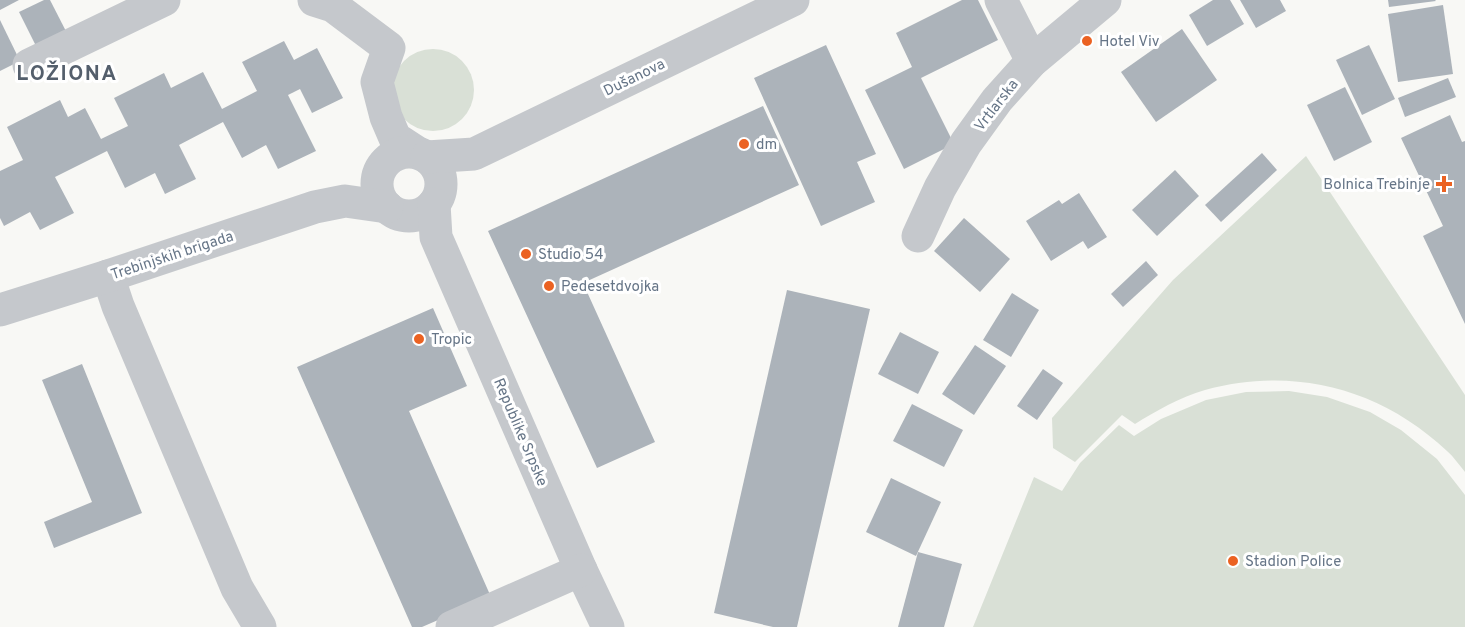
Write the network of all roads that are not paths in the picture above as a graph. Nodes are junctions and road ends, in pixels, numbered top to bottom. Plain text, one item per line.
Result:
1 (164, 0) edge
2 (314, 0) edge
3 (793, 0) edge
4 (1001, 0) edge
5 (1105, 0) edge
6 (1032, 61) junction
7 (29, 65) dead end
8 (412, 184) junction
9 (918, 236) dead end
10 (108, 276) junction
11 (0, 310) edge
12 (581, 570) junction
13 (260, 627) edge
14 (452, 627) edge
15 (608, 627) edge

1 - 7 street
2 - 8 street, Republike Srpske
3 - 8 street, Dušanova
4 - 6 street
5 - 6 street, Vrtlarska
6 - 9 street, Vrtlarska
8 - 10 street, Trebinjskih brigada
8 - 12 street, Republike Srpske
10 - 11 street, Trebinjskih brigada
10 - 13 street
12 - 14 street
12 - 15 street, Republike Srpske

